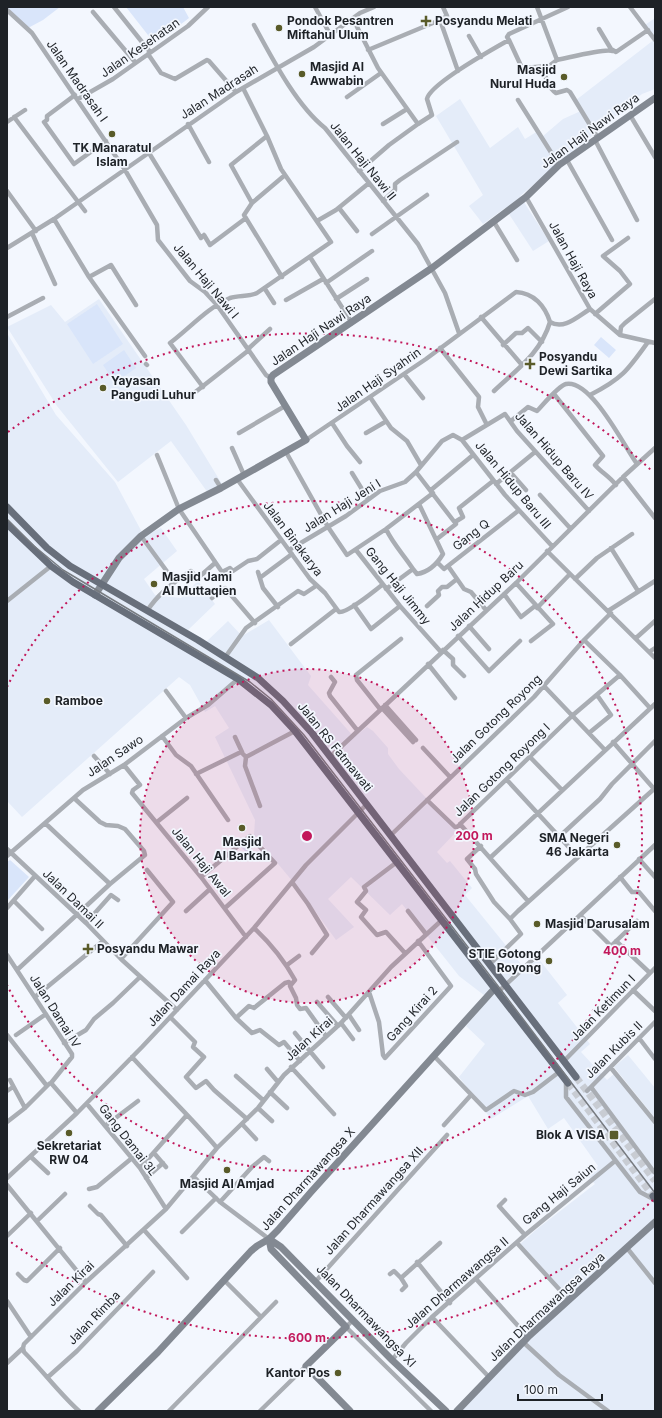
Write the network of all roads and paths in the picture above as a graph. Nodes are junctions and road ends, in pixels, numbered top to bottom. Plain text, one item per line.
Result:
1 (114, 7) edge
2 (208, 7) edge
3 (315, 7) edge
4 (356, 7) edge
5 (374, 7) edge
6 (443, 7) edge
7 (536, 7) edge
8 (568, 7) edge
9 (631, 7) edge
10 (7, 10) edge
11 (93, 12) dead end
12 (360, 13) junction
13 (354, 18) junction
14 (440, 20) junction
15 (542, 20) junction
16 (254, 25) dead end
17 (600, 29) dead end
18 (648, 30) junction
19 (331, 36) junction
20 (469, 36) dead end
21 (509, 40) junction
22 (655, 40) edge
23 (368, 50) junction
24 (614, 51) junction
25 (149, 53) junction
26 (481, 57) junction
27 (557, 60) junction
28 (135, 62) junction
29 (278, 67) junction
30 (543, 67) junction
31 (458, 72) junction
32 (381, 73) junction
33 (243, 88) junction
34 (236, 92) junction
35 (77, 97) junction
36 (347, 97) dead end
37 (655, 98) edge
38 (518, 100) dead end
39 (407, 109) junction
40 (25, 110) dead end
41 (630, 115) junction
42 (14, 117) junction
43 (7, 122) edge
44 (188, 124) junction
45 (382, 124) dead end
46 (418, 124) junction
47 (267, 136) junction
48 (597, 139) junction
49 (106, 141) junction
50 (457, 142) dead end
51 (149, 153) junction
52 (655, 157) edge
53 (567, 160) junction
54 (209, 162) dead end
55 (559, 165) junction
56 (125, 170) junction
57 (359, 170) junction
58 (285, 175) junction
59 (369, 183) junction
60 (7, 190) edge
61 (427, 195) dead end
62 (526, 197) junction
63 (383, 201) junction
64 (78, 202) junction
65 (252, 204) junction
66 (339, 208) junction
67 (85, 212) dead end
68 (396, 217) junction
69 (246, 218) junction
70 (54, 219) junction
71 (637, 220) dead end
72 (317, 221) junction
73 (494, 222) junction
74 (357, 231) dead end
75 (34, 232) junction
76 (372, 234) dead end
77 (628, 238) dead end
78 (612, 240) dead end
79 (7, 248) edge
80 (372, 251) dead end
81 (310, 257) junction
82 (517, 260) dead end
83 (432, 268) junction
84 (89, 276) junction
85 (282, 277) junction
86 (323, 279) junction
87 (367, 279) dead end
88 (326, 283) junction
89 (55, 284) dead end
90 (265, 289) junction
91 (43, 298) dead end
92 (336, 299) junction
93 (655, 299) edge
94 (286, 300) dead end
95 (274, 303) dead end
96 (136, 305) dead end
97 (217, 305) junction
98 (590, 309) junction
99 (595, 314) junction
100 (7, 317) edge
101 (481, 317) junction
102 (550, 322) junction
103 (352, 323) junction
104 (270, 329) dead end
105 (459, 333) junction
106 (620, 335) junction
107 (542, 342) junction
108 (648, 342) junction
109 (655, 343) edge
110 (503, 344) junction
111 (440, 348) junction
112 (248, 350) junction
113 (145, 356) dead end
114 (522, 365) junction
115 (404, 374) junction
116 (270, 378) junction
117 (203, 387) junction
118 (494, 391) dead end
119 (554, 394) junction
120 (590, 395) junction
121 (189, 397) dead end
122 (370, 397) junction
123 (423, 398) dead end
124 (285, 406) junction
125 (505, 414) joint
126 (511, 421) junction
127 (385, 422) junction
128 (332, 423) junction
129 (487, 425) junction
130 (366, 433) dead end
131 (239, 434) dead end
132 (460, 438) junction
133 (306, 440) junction
134 (232, 448) dead end
135 (655, 448) edge
136 (286, 452) junction
137 (535, 452) junction
138 (157, 455) dead end
139 (473, 455) junction
140 (360, 462) dead end
141 (637, 464) junction
142 (421, 465) junction
143 (416, 472) junction
144 (352, 473) dead end
145 (511, 473) junction
146 (244, 475) junction
147 (623, 477) junction
148 (237, 479) junction
149 (216, 480) dead end
150 (494, 483) junction
151 (616, 485) junction
152 (221, 488) junction
153 (526, 490) dead end
154 (432, 492) junction
155 (540, 495) dead end
156 (368, 499) junction
157 (419, 504) junction
158 (7, 507) edge
159 (179, 509) junction
160 (518, 511) junction
161 (589, 511) junction
162 (655, 518) edge
163 (455, 522) junction
164 (7, 524) edge
165 (328, 527) junction
166 (570, 528) junction
167 (386, 529) junction
168 (632, 534) dead end
169 (141, 536) junction
170 (437, 539) junction
171 (281, 540) junction
172 (552, 546) junction
173 (611, 548) junction
174 (356, 550) junction
175 (548, 551) junction
176 (290, 552) junction
177 (437, 562) junction
178 (215, 563) junction
179 (51, 566) junction
180 (448, 566) junction
181 (413, 569) junction
182 (258, 572) dead end
183 (570, 574) junction
184 (261, 577) junction
185 (457, 579) junction
186 (574, 579) junction
187 (174, 581) junction
188 (655, 581) edge
189 (516, 583) junction
190 (100, 585) junction
191 (382, 585) junction
192 (316, 586) junction
193 (386, 589) junction
194 (638, 591) junction
195 (504, 594) junction
196 (95, 596) junction
197 (212, 598) dead end
198 (7, 601) edge
199 (354, 605) junction
200 (400, 606) junction
201 (427, 606) dead end
202 (278, 607) junction
203 (536, 607) junction
204 (336, 609) junction
205 (486, 610) junction
206 (146, 611) junction
207 (610, 612) junction
208 (655, 621) edge
209 (255, 622) junction
210 (469, 626) junction
211 (458, 636) junction
212 (636, 638) junction
213 (401, 639) dead end
214 (584, 640) junction
215 (520, 641) dead end
216 (531, 641) dead end
217 (291, 644) dead end
218 (655, 648) edge
219 (489, 649) dead end
220 (442, 651) junction
221 (649, 652) junction
222 (226, 656) junction
223 (655, 658) edge
224 (428, 664) junction
225 (620, 675) junction
226 (464, 676) dead end
227 (331, 677) dead end
228 (238, 679) junction
229 (544, 686) junction
230 (166, 691) dead end
231 (596, 695) junction
232 (455, 698) dead end
233 (655, 704) edge
234 (382, 707) junction
235 (650, 708) junction
236 (573, 715) junction
237 (186, 718) junction
238 (356, 730) junction
239 (295, 731) junction
240 (589, 733) junction
241 (162, 736) junction
242 (234, 737) dead end
243 (415, 741) dead end
244 (655, 741) edge
245 (613, 742) junction
246 (423, 748) dead end
247 (604, 749) junction
248 (242, 752) junction
249 (94, 756) dead end
250 (246, 757) junction
251 (330, 757) junction
252 (530, 757) junction
253 (632, 764) junction
254 (124, 765) junction
255 (110, 774) junction
256 (196, 774) junction
257 (450, 777) junction
258 (507, 780) junction
259 (562, 790) junction
260 (655, 790) edge
261 (74, 798) junction
262 (187, 798) dead end
263 (427, 800) junction
264 (367, 804) junction
265 (260, 806) dead end
266 (359, 812) junction
267 (539, 812) junction
268 (228, 820) dead end
269 (45, 822) junction
270 (157, 822) junction
271 (460, 824) junction
272 (391, 835) junction
273 (559, 837) junction
274 (655, 845) edge
275 (481, 846) junction
276 (8, 852) edge
277 (577, 856) junction
278 (491, 857) junction
279 (639, 859) junction
280 (397, 862) junction
281 (147, 870) dead end
282 (35, 876) junction
283 (655, 876) edge
284 (201, 877) junction
285 (620, 877) junction
286 (292, 882) junction
287 (110, 884) junction
288 (210, 889) junction
289 (118, 900) dead end
290 (14, 901) junction
291 (528, 901) junction
292 (7, 908) edge
293 (225, 908) junction
294 (408, 910) dead end
295 (186, 911) dead end
296 (655, 911) edge
297 (580, 914) junction
298 (78, 916) junction
299 (510, 919) junction
300 (442, 920) junction
301 (637, 921) dead end
302 (86, 923) junction
303 (254, 928) junction
304 (42, 929) dead end
305 (426, 934) junction
306 (246, 937) junction
307 (103, 941) junction
308 (418, 941) junction
309 (616, 941) junction
310 (405, 952) junction
311 (312, 953) dead end
312 (7, 954) edge
313 (299, 956) dead end
314 (121, 959) junction
315 (490, 964) junction
316 (286, 965) junction
317 (655, 968) edge
318 (17, 970) junction
319 (650, 973) junction
320 (140, 977) junction
321 (205, 980) junction
322 (293, 982) junction
323 (506, 985) junction
324 (497, 990) junction
325 (633, 990) junction
326 (369, 992) junction
327 (35, 997) junction
328 (328, 997) dead end
329 (317, 1002) dead end
330 (177, 1010) junction
331 (655, 1011) edge
332 (46, 1014) junction
333 (347, 1016) junction
334 (170, 1017) junction
335 (236, 1018) junction
336 (655, 1022) edge
337 (339, 1024) junction
338 (359, 1030) dead end
339 (295, 1034) dead end
340 (7, 1035) edge
341 (16, 1035) dead end
342 (326, 1036) junction
343 (639, 1038) junction
344 (353, 1039) dead end
345 (64, 1043) junction
346 (310, 1051) junction
347 (434, 1056) junction
348 (132, 1057) junction
349 (655, 1060) edge
350 (300, 1061) junction
351 (564, 1061) junction
352 (291, 1067) junction
353 (323, 1067) dead end
354 (611, 1068) junction
355 (267, 1069) dead end
356 (559, 1072) junction
357 (236, 1076) dead end
358 (576, 1077) tunnel mouth
359 (10, 1080) dead end
360 (278, 1082) junction
361 (567, 1082) joint
362 (49, 1084) junction
363 (14, 1087) junction
364 (7, 1091) edge
365 (270, 1092) junction
366 (471, 1095) junction
367 (263, 1100) junction
368 (138, 1101) dead end
369 (87, 1104) junction
370 (25, 1108) junction
371 (258, 1108) junction
372 (287, 1108) dead end
373 (77, 1113) junction
374 (334, 1114) dead end
375 (186, 1116) junction
376 (247, 1119) junction
377 (272, 1121) dead end
378 (7, 1122) edge
379 (655, 1122) edge
380 (242, 1124) junction
381 (444, 1125) dead end
382 (105, 1126) junction
383 (447, 1135) dead end
384 (256, 1139) dead end
385 (217, 1148) junction
386 (154, 1153) junction
387 (31, 1157) junction
388 (132, 1158) junction
389 (269, 1161) dead end
390 (615, 1161) junction
391 (140, 1168) junction
392 (653, 1172) edge
393 (48, 1174) dead end
394 (194, 1176) junction
395 (7, 1178) edge
396 (146, 1178) junction
397 (7, 1185) edge
398 (89, 1189) dead end
399 (65, 1194) dead end
400 (216, 1198) junction
401 (654, 1198) edge
402 (506, 1200) dead end
403 (220, 1202) junction
404 (90, 1206) dead end
405 (166, 1210) junction
406 (31, 1213) junction
407 (37, 1221) junction
408 (655, 1222) edge
409 (144, 1230) junction
410 (182, 1232) dead end
411 (525, 1235) junction
412 (7, 1236) edge
413 (269, 1239) junction
414 (517, 1243) junction
415 (440, 1244) dead end
416 (127, 1246) junction
417 (60, 1248) junction
418 (627, 1248) junction
419 (417, 1262) junction
420 (153, 1272) dead end
421 (18, 1274) dead end
422 (390, 1274) dead end
423 (187, 1278) dead end
424 (401, 1278) junction
425 (224, 1280) junction
426 (477, 1280) junction
427 (316, 1281) junction
428 (86, 1282) junction
429 (655, 1283) edge
430 (402, 1290) dead end
431 (569, 1300) junction
432 (276, 1302) dead end
433 (8, 1303) edge
434 (450, 1303) junction
435 (261, 1317) junction
436 (432, 1318) junction
437 (353, 1320) junction
438 (346, 1327) junction
439 (31, 1337) junction
440 (525, 1340) junction
441 (23, 1348) junction
442 (392, 1360) junction
443 (7, 1363) edge
444 (306, 1366) junction
445 (48, 1377) junction
446 (489, 1377) junction
447 (265, 1406) junction
448 (79, 1411) edge
449 (98, 1411) edge
450 (169, 1411) edge
451 (260, 1411) edge
452 (270, 1411) edge
453 (350, 1411) edge
454 (431, 1411) edge
455 (446, 1411) edge
456 (457, 1411) edge
457 (608, 1411) edge

1 - 25 street
2 - 25 street, Jalan Kesehatan
3 - 19 street
4 - 12 street
5 - 12 street, Jalan Madrasah
6 - 14 street
7 - 15 street
8 - 15 street
9 - 18 street
10 - 35 street, Jalan Madrasah I
11 - 28 street
12 - 13 street, Jalan Madrasah
13 - 19 street, Jalan Madrasah
13 - 23 street
14 - 23 street
14 - 31 street
15 - 21 street
15 - 27 street
16 - 29 street, Jalan Haji Nawi II
17 - 24 street
18 - 22 street
18 - 24 street
19 - 29 street, Jalan Madrasah
20 - 26 street
21 - 26 street
21 - 30 street
23 - 32 street
24 - 27 street
25 - 28 street, Jalan Kesehatan
25 - 34 street
26 - 31 street
27 - 30 street
28 - 35 street, Jalan Kesehatan
29 - 33 street, Jalan Madrasah
29 - 57 street, Jalan Haji Nawi II
30 - 48 street
31 - 46 street
32 - 36 street
32 - 39 street
33 - 34 street, Jalan Madrasah
33 - 47 street
34 - 44 street, Jalan Madrasah
35 - 49 street, Jalan Madrasah I
35 - 49 street, Jalan Kesehatan
37 - 41 street, Jalan Haji Nawi Raya
38 - 55 street
39 - 45 street
39 - 46 street
40 - 42 street
41 - 48 street, Jalan Haji Nawi Raya
41 - 52 street
42 - 43 street
42 - 64 street
44 - 51 street, Jalan Madrasah
44 - 54 street
46 - 57 street
47 - 58 street
47 - 65 street
48 - 53 street, Jalan Haji Nawi Raya
48 - 71 street
49 - 56 street, Jalan Madrasah I
50 - 63 street
51 - 56 street, Jalan Madrasah
51 - 69 street
53 - 55 street, Jalan Haji Nawi Raya
53 - 78 street
55 - 62 street, Jalan Haji Nawi Raya
56 - 64 street, Jalan Madrasah
56 - 97 street, Jalan Haji Nawi I
57 - 59 street, Jalan Haji Nawi II
58 - 65 street
58 - 72 street
59 - 63 street, Jalan Haji Nawi II
59 - 66 street
60 - 75 street
61 - 68 street
62 - 73 street, Jalan Haji Nawi Raya
62 - 98 street, Jalan Haji Raya
63 - 68 street, Jalan Haji Nawi II
64 - 67 street
64 - 70 street, Jalan Madrasah
65 - 69 street
66 - 72 street
66 - 74 street
68 - 76 street
68 - 83 street, Jalan Haji Nawi II
69 - 85 street
70 - 75 street, Jalan Madrasah
70 - 84 street
72 - 81 street
73 - 82 street
73 - 83 street, Jalan Haji Nawi Raya
75 - 79 street, Jalan Madrasah
75 - 89 street
77 - 99 street
80 - 88 street
81 - 85 street
81 - 86 street
83 - 103 street, Jalan Haji Nawi Raya
83 - 105 street
84 - 96 street
84 - 113 street
85 - 90 street
86 - 88 street
86 - 94 street
87 - 92 street
88 - 92 street
90 - 95 street
90 - 97 street
91 - 100 street
92 - 103 street
93 - 106 street
97 - 112 street, Jalan Haji Nawi I
97 - 117 street
98 - 99 street, Jalan Haji Raya
98 - 102 street
99 - 106 street, Jalan Haji Raya
101 - 102 street, Jalan Haji Syahrin
101 - 105 street, Jalan Haji Syahrin
101 - 110 street
102 - 107 street
103 - 116 street, Jalan Haji Nawi Raya
104 - 112 street
105 - 111 street, Jalan Haji Syahrin
106 - 108 street, Jalan Haji Raya
107 - 110 street
107 - 114 street
108 - 109 street, Jalan Haji Raya
108 - 120 street
110 - 114 street
111 - 115 street, Jalan Haji Syahrin
111 - 129 street
112 - 116 street, Jalan Haji Nawi I
112 - 117 street
114 - 118 street
115 - 122 street, Jalan Haji Syahrin
115 - 123 street
116 - 124 street, Jalan Haji Nawi Raya
117 - 121 street
119 - 120 street
119 - 126 street
119 - 151 street
120 - 141 street
122 - 127 street
122 - 128 street, Jalan Haji Syahrin
124 - 131 street
124 - 133 street, Jalan Haji Nawi Raya
125 - 126 street, Jalan Hidup Baru IV
125 - 129 street, Jalan Haji Jeni I
126 - 137 street, Jalan Hidup Baru IV
127 - 130 street
127 - 142 street
128 - 133 street, Jalan Haji Syahrin
128 - 140 street
129 - 132 street, Jalan Haji Jeni I
132 - 139 street, Jalan Hidup Baru III
132 - 142 street, Jalan Haji Jeni I
133 - 136 street
134 - 146 street
135 - 141 street, Jalan Hidup Baru
136 - 146 street
136 - 165 street
137 - 145 street
137 - 161 street, Jalan Hidup Baru IV
138 - 159 street
139 - 150 street, Jalan Hidup Baru III
139 - 154 street
141 - 147 street, Jalan Hidup Baru
142 - 143 street, Jalan Haji Jeni I
143 - 154 street
143 - 156 street, Jalan Haji Jeni I
144 - 156 street
145 - 150 street
145 - 153 street
146 - 148 street
147 - 151 street, Jalan Hidup Baru
147 - 162 street
148 - 152 street
148 - 171 street, Jalan Binakarya
149 - 152 street
150 - 160 street, Jalan Hidup Baru III
150 - 163 street
151 - 161 street, Jalan Hidup Baru
152 - 159 street
154 - 157 street
154 - 163 street
155 - 166 street
156 - 165 street, Jalan Haji Jeni I
157 - 167 street
157 - 170 street
158 - 190 main road, Jalan RS Fatmawati
159 - 169 street
159 - 178 street
160 - 172 street, Jalan Hidup Baru III
160 - 180 street, Gang Q
161 - 166 street, Jalan Hidup Baru
163 - 170 street
164 - 179 main road, Jalan RS Fatmawati
165 - 174 street
165 - 176 street, Jalan Haji Jeni I
166 - 172 street, Jalan Hidup Baru
167 - 174 street
167 - 181 street
168 - 173 street
169 - 187 street
169 - 190 street
170 - 177 street
171 - 176 street, Jalan Binakarya
171 - 178 street
172 - 175 street, Jalan Hidup Baru
173 - 186 street
173 - 194 street
174 - 191 street, Gang Haji Jimmy
175 - 183 street
175 - 189 street, Jalan Hidup Baru
176 - 184 street, Jalan Haji Jeni I
176 - 192 street, Jalan Binakarya
177 - 180 street, Gang Q
177 - 181 street
178 - 187 street
179 - 196 main road, Jalan RS Fatmawati
179 - 198 street
180 - 185 street
181 - 193 street
182 - 184 street
183 - 186 street
183 - 203 street
184 - 202 street
185 - 201 street
185 - 205 street
186 - 207 street
187 - 206 street
188 - 194 street, Jalan Gotong Royong
189 - 195 street, Jalan Hidup Baru
189 - 203 street
190 - 196 street
190 - 206 main road, Jalan RS Fatmawati
191 - 193 street, Gang Haji Jimmy
191 - 199 street
192 - 202 street
192 - 204 street, Jalan Binakarya
193 - 200 street, Gang Haji Jimmy
194 - 207 street, Jalan Gotong Royong
195 - 203 street
195 - 205 street, Jalan Hidup Baru
196 - 228 main road, Jalan RS Fatmawati
197 - 209 street
199 - 200 street
199 - 204 street
200 - 220 street, Gang Haji Jimmy
202 - 209 street
203 - 216 street
204 - 217 street
205 - 210 street, Jalan Hidup Baru
206 - 222 main road, Jalan RS Fatmawati
207 - 212 street
207 - 214 street, Jalan Gotong Royong
208 - 212 street
209 - 222 street
210 - 211 street, Jalan Hidup Baru
210 - 219 street
211 - 215 street
211 - 220 street, Jalan Hidup Baru
212 - 221 street
213 - 234 street
214 - 225 street
214 - 229 street, Jalan Gotong Royong
218 - 221 street
220 - 224 street, Jalan Hidup Baru
220 - 226 street, Gang Haji Jimmy
221 - 223 street
222 - 251 main road, Jalan RS Fatmawati
224 - 232 street
224 - 234 street, Jalan Hidup Baru
225 - 231 street, Jalan Gotong Royong I
225 - 235 street
227 - 238 street
228 - 237 street, Jalan Sawo
228 - 239 main road, Jalan RS Fatmawati
229 - 236 street
229 - 257 street, Jalan Gotong Royong
230 - 237 street
231 - 236 street, Jalan Gotong Royong I
231 - 240 street
233 - 235 street
234 - 238 street, Jalan Hidup Baru
234 - 243 street
235 - 245 street
236 - 240 street
236 - 252 street, Jalan Gotong Royong I
237 - 241 street, Jalan Sawo
238 - 251 street, Jalan Hidup Baru
239 - 250 street
239 - 266 main road, Jalan RS Fatmawati
240 - 247 street
241 - 254 street, Jalan Sawo
241 - 256 street
242 - 248 street
244 - 253 street
245 - 247 street
245 - 253 street
246 - 257 street
247 - 259 street
248 - 250 street
248 - 256 street
249 - 255 street
250 - 265 street
251 - 264 main road, Jalan RS Fatmawati
252 - 258 street, Jalan Gotong Royong I
252 - 259 street
253 - 260 street
253 - 273 street
254 - 255 street, Jalan Sawo
254 - 270 street, Jalan Haji Awal
255 - 261 street, Jalan Sawo
256 - 268 street
257 - 263 street, Jalan Gotong Royong
258 - 267 street
258 - 271 street, Jalan Gotong Royong I
259 - 267 street
260 - 277 street
261 - 269 street, Jalan Sawo
261 - 287 street
262 - 270 street
263 - 271 street, Jalan Gotong Royong I
263 - 272 street, Jalan Gotong Royong
264 - 266 street, Jalan Damai Raya
264 - 272 main road, Jalan RS Fatmawati
266 - 280 main road, Jalan RS Fatmawati
266 - 286 street, Jalan Damai Raya
267 - 273 street
267 - 278 street
269 - 276 street, Jalan Sawo
269 - 287 street
270 - 284 street, Jalan Haji Awal
271 - 275 street
272 - 315 main road, Jalan RS Fatmawati
273 - 277 street
274 - 279 street
275 - 278 street
275 - 299 street
276 - 282 street, Jalan Damai II
277 - 291 street
278 - 291 street
279 - 283 street
279 - 285 street
280 - 300 main road, Jalan RS Fatmawati
280 - 310 street
281 - 314 street
282 - 290 street
282 - 298 street, Jalan Damai II
284 - 288 street, Jalan Haji Awal
284 - 293 street
285 - 296 street
285 - 297 street
286 - 303 street, Jalan Damai Raya
286 - 311 street
287 - 298 street
288 - 293 street, Jalan Haji Awal
288 - 295 street
289 - 302 street
290 - 292 street
290 - 304 street
291 - 299 street
293 - 306 street, Jalan Haji Awal
294 - 305 street
297 - 309 street
297 - 323 street
298 - 302 street, Jalan Damai II
298 - 318 street
299 - 315 street
300 - 305 street, Jalan Kirai
300 - 324 main road, Jalan RS Fatmawati
301 - 309 street
302 - 307 street, Jalan Damai II
303 - 306 street, Jalan Damai Raya
303 - 316 street
305 - 308 street, Jalan Kirai
306 - 321 street, Jalan Damai Raya
307 - 314 street, Jalan Damai II
307 - 327 street
308 - 310 street, Jalan Kirai
308 - 326 street, Gang Kirai 2
309 - 319 street
310 - 326 street, Jalan Kirai
312 - 318 street, Jalan Damai IV
313 - 316 street
314 - 320 street, Jalan Damai II
315 - 323 main road, Jalan RS Fatmawati
316 - 322 street
317 - 319 street, Jalan Ketimun I
318 - 327 street, Jalan Damai IV
319 - 325 street, Jalan Ketimun I
320 - 330 street, Jalan Damai II
320 - 345 street
321 - 330 street, Jalan Damai Raya
321 - 335 street
322 - 335 street
322 - 342 street
323 - 324 street
323 - 351 main road, Jalan RS Fatmawati
324 - 347 street, Jalan Dharmawangsa X
324 - 356 main road, Jalan RS Fatmawati
325 - 331 street
325 - 351 street, Jalan Ketimun I
326 - 333 street, Jalan Kirai
327 - 332 street, Jalan Damai IV
328 - 333 street
329 - 337 street
330 - 334 street, Jalan Damai Raya
332 - 341 street
332 - 345 street, Jalan Damai IV
333 - 337 street, Jalan Kirai
333 - 338 street
334 - 348 street, Jalan Damai Raya
334 - 376 street
335 - 350 street
336 - 343 street, Jalan Kubis II
337 - 342 street, Jalan Kirai
337 - 344 street
339 - 346 street
340 - 362 street
342 - 346 street, Jalan Kirai
343 - 349 street
343 - 354 street, Jalan Kubis II
345 - 362 street, Jalan Damai IV
346 - 350 street, Jalan Kirai
346 - 353 street
347 - 366 street
347 - 413 street, Jalan Dharmawangsa X
348 - 369 street, Jalan Damai Raya
348 - 375 street
350 - 352 street, Jalan Kirai
351 - 358 main road, Jalan RS Fatmawati
352 - 360 street, Jalan Kirai
352 - 374 street
354 - 379 street
354 - 392 street, Jalan Kubis II
355 - 360 street
356 - 361 main road, Jalan RS Fatmawati
356 - 366 street
357 - 367 street
359 - 363 street
360 - 365 street, Jalan Kirai
361 - 390 street, Jalan RS Fatmawati
362 - 370 street
362 - 373 street
363 - 364 street
363 - 370 street
365 - 367 street, Jalan Kirai
365 - 372 street
366 - 381 street
367 - 371 street, Jalan Kirai
368 - 382 street
369 - 373 street, Jalan Damai Raya
369 - 382 street, Gang Damai 3L
370 - 378 street
371 - 376 street, Jalan Kirai
371 - 377 street
373 - 387 street, Jalan Damai Raya
375 - 385 street
375 - 386 street
376 - 380 street, Jalan Kirai
380 - 384 street
380 - 385 street, Jalan Kirai
382 - 388 street, Gang Damai 3L
383 - 427 street, Jalan Dharmawangsa XII
385 - 394 street, Jalan Kirai
386 - 391 street
386 - 396 street
387 - 393 street
387 - 395 street, Jalan Damai Raya
388 - 391 street, Gang Damai 3L
388 - 398 street
389 - 403 street
390 - 401 street, Jalan RS Fatmawati
390 - 411 street, Gang Haji Saiun
391 - 396 street, Gang Damai 3L
394 - 400 street
394 - 405 street, Jalan Kirai
396 - 405 street, Gang Damai 3L
397 - 406 street
399 - 407 street
400 - 403 street
400 - 410 street
402 - 411 street
403 - 413 street
404 - 416 street
405 - 409 street, Jalan Kirai
406 - 407 street
406 - 412 street
407 - 417 street
408 - 418 street, Jalan Dharmawangsa Raya
409 - 416 street, Jalan Kirai
409 - 423 street
411 - 414 street, Gang Haji Saiun
413 - 425 street, Jalan Dharmawangsa X
413 - 427 street, Jalan Dharmawangsa XI
413 - 438 street
414 - 426 street, Jalan Dharmawangsa II
414 - 431 street, Jalan Dharmawangsa II
415 - 419 street
416 - 428 street, Jalan Kirai
417 - 421 street
417 - 428 street
418 - 429 street
418 - 431 street, Jalan Dharmawangsa Raya
419 - 424 street
419 - 434 street
420 - 445 street, Jalan Rimba
422 - 424 street
424 - 430 street
425 - 435 street
425 - 449 street, Jalan Dharmawangsa X
426 - 434 street, Jalan Dharmawangsa II
426 - 440 street
427 - 437 street, Jalan Dharmawangsa XI
428 - 439 street, Jalan Kirai
431 - 440 street, Jalan Dharmawangsa Raya
432 - 435 street
433 - 439 street
434 - 436 street, Jalan Dharmawangsa II
435 - 450 street
436 - 442 street, Jalan Dharmawangsa II
436 - 446 street
437 - 438 street
437 - 442 street, Jalan Dharmawangsa XI
438 - 444 street
438 - 454 street
439 - 441 street, Jalan Kirai
440 - 446 street, Jalan Dharmawangsa Raya
440 - 457 street
441 - 443 street, Jalan Kirai
441 - 445 street
442 - 455 street, Jalan Dharmawangsa XI
444 - 447 street
444 - 453 street
445 - 448 street
446 - 456 street, Jalan Dharmawangsa Raya
447 - 451 street
447 - 452 street

